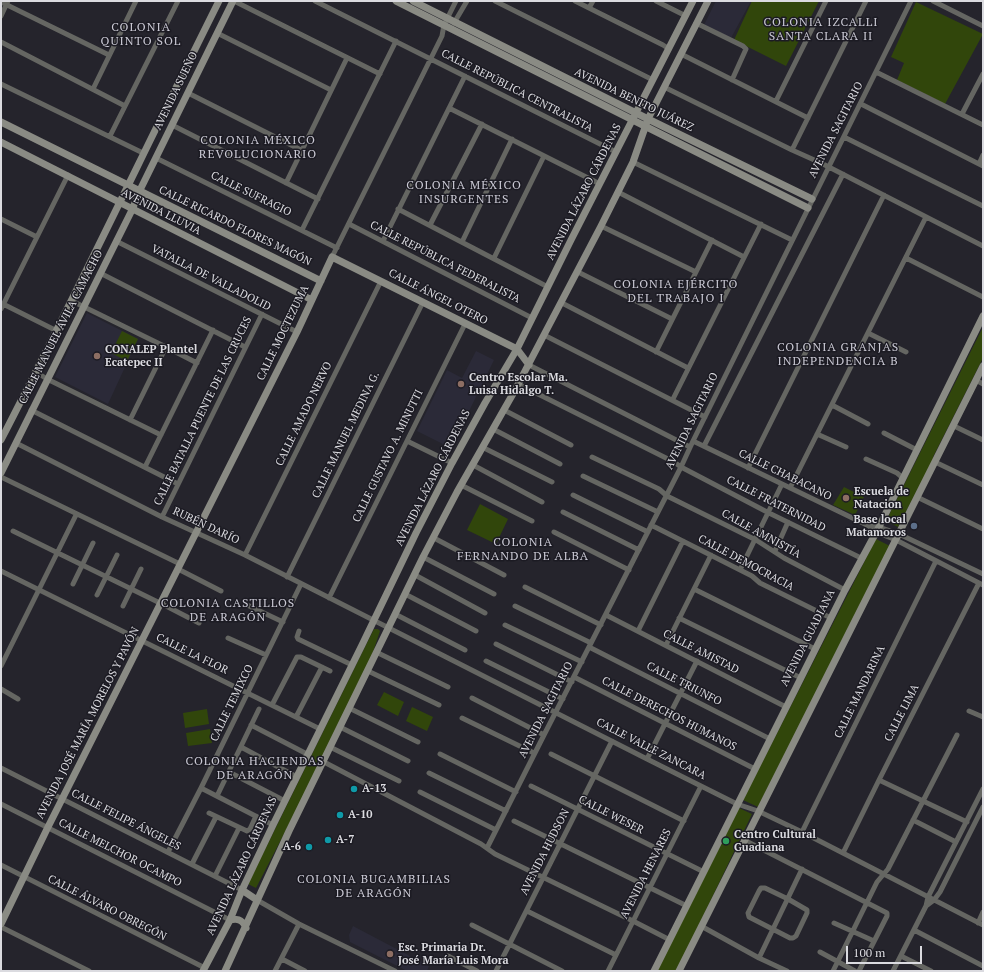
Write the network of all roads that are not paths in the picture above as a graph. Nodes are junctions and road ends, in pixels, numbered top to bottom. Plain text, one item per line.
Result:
1 (136, 1) edge
2 (178, 1) edge
3 (219, 1) edge
4 (234, 1) edge
5 (315, 1) edge
6 (396, 1) edge
7 (413, 1) edge
8 (456, 1) edge
9 (467, 1) edge
10 (495, 1) edge
11 (575, 1) edge
12 (593, 1) edge
13 (656, 1) edge
14 (693, 1) edge
15 (708, 1) edge
16 (826, 1) edge
17 (866, 1) edge
18 (911, 1) edge
19 (933, 1) edge
20 (5, 3) edge
21 (507, 3) edge
22 (589, 8) junction
23 (1, 16) edge
24 (686, 16) junction
25 (455, 22) junction
26 (696, 23) junction
27 (447, 24) junction
28 (983, 26) edge
29 (217, 33) junction
30 (396, 41) junction
31 (1, 42) edge
32 (669, 49) junction
33 (680, 54) junction
34 (109, 55) junction
35 (347, 58) junction
36 (431, 59) junction
37 (876, 72) junction
38 (380, 74) junction
39 (983, 74) edge
40 (465, 76) junction
41 (653, 80) junction
42 (732, 80) junction
43 (1, 84) edge
44 (664, 87) junction
45 (93, 89) junction
46 (331, 90) junction
47 (188, 93) junction
48 (776, 101) junction
49 (861, 104) junction
50 (125, 106) junction
51 (449, 108) junction
52 (636, 113) junction
53 (962, 114) junction
54 (808, 118) junction
55 (632, 120) junction
56 (1, 122) edge
57 (647, 123) junction
58 (482, 124) junction
59 (983, 125) edge
60 (172, 126) junction
61 (110, 136) junction
62 (844, 137) junction
63 (512, 139) junction
64 (1, 142) edge
65 (301, 150) junction
66 (792, 150) junction
67 (616, 152) junction
68 (143, 153) junction
69 (983, 155) edge
70 (544, 156) junction
71 (156, 158) junction
72 (633, 162) junction
73 (981, 165) edge
74 (829, 167) junction
75 (843, 174) junction
76 (68, 175) junction
77 (286, 183) junction
78 (600, 184) junction
79 (127, 185) junction
80 (140, 190) junction
81 (618, 192) junction
82 (884, 195) junction
83 (318, 199) junction
84 (812, 199) junction
85 (119, 203) junction
86 (983, 206) edge
87 (808, 208) junction
88 (398, 209) junction
89 (132, 210) junction
90 (926, 217) junction
91 (1, 218) edge
92 (349, 224) junction
93 (761, 224) junction
94 (430, 225) junction
95 (601, 226) junction
96 (302, 230) junction
97 (37, 237) junction
98 (712, 240) junction
99 (792, 240) junction
100 (116, 241) junction
101 (383, 241) junction
102 (462, 242) junction
103 (983, 246) edge
104 (337, 248) junction
105 (332, 257) junction
106 (744, 257) junction
107 (494, 258) junction
108 (906, 258) junction
109 (578, 272) junction
110 (696, 272) junction
111 (100, 273) junction
112 (321, 281) junction
113 (382, 281) junction
114 (548, 287) junction
115 (983, 297) edge
116 (312, 300) junction
117 (72, 301) junction
118 (423, 302) junction
119 (562, 303) junction
120 (2, 307) edge
121 (83, 307) junction
122 (262, 314) junction
123 (983, 316) edge
124 (532, 318) junction
125 (672, 319) junction
126 (465, 324) junction
127 (213, 330) junction
128 (57, 331) junction
129 (297, 332) junction
130 (868, 333) junction
131 (544, 335) junction
132 (166, 347) junction
133 (245, 347) junction
134 (517, 349) junction
135 (656, 352) junction
136 (906, 352) dead end
137 (197, 363) junction
138 (528, 365) junction
139 (983, 366) edge
140 (688, 368) junction
141 (36, 372) junction
142 (47, 379) junction
143 (976, 380) junction
144 (518, 384) junction
145 (983, 384) edge
146 (672, 399) junction
147 (832, 405) junction
148 (31, 410) junction
149 (504, 410) junction
150 (705, 416) junction
151 (130, 420) junction
152 (868, 424) dead end
153 (954, 426) junction
154 (493, 429) junction
155 (884, 433) dead end
156 (817, 434) junction
157 (161, 435) junction
158 (1, 440) edge
159 (407, 440) junction
160 (983, 440) edge
161 (693, 441) junction
162 (16, 443) junction
163 (571, 445) dead end
164 (704, 446) junction
165 (482, 447) junction
166 (690, 447) junction
167 (846, 447) dead end
168 (917, 450) junction
169 (592, 457) dead end
170 (866, 459) dead end
171 (935, 462) junction
172 (452, 463) junction
173 (560, 464) dead end
174 (473, 465) junction
175 (145, 468) junction
176 (681, 468) junction
177 (748, 468) junction
178 (1, 473) edge
179 (583, 476) dead end
180 (1, 477) edge
181 (903, 478) junction
182 (552, 482) dead end
183 (178, 484) junction
184 (782, 484) junction
185 (461, 485) junction
186 (983, 485) edge
187 (790, 488) junction
188 (573, 495) dead end
189 (667, 496) junction
190 (917, 496) junction
191 (542, 502) dead end
192 (563, 512) dead end
193 (658, 512) junction
194 (769, 513) junction
195 (76, 515) junction
196 (162, 517) junction
197 (532, 520) dead end
198 (788, 522) junction
199 (651, 525) junction
200 (878, 529) junction
201 (983, 529) edge
202 (13, 531) dead end
203 (554, 532) dead end
204 (648, 532) junction
205 (196, 533) junction
206 (897, 537) junction
207 (434, 538) junction
208 (756, 540) junction
209 (683, 541) junction
210 (93, 543) dead end
211 (639, 550) junction
212 (775, 551) junction
213 (58, 552) junction
214 (117, 555) dead end
215 (245, 555) junction
216 (711, 555) junction
217 (423, 557) junction
218 (861, 558) junction
219 (936, 561) junction
220 (82, 566) junction
221 (179, 566) junction
222 (141, 569) dead end
223 (629, 570) junction
224 (740, 570) junction
225 (1, 571) edge
226 (983, 574) edge
227 (415, 575) junction
228 (504, 575) dead end
229 (106, 576) junction
230 (287, 577) junction
231 (73, 584) dead end
232 (301, 584) junction
233 (981, 584) edge
234 (525, 587) dead end
235 (131, 589) junction
236 (694, 589) junction
237 (39, 590) junction
238 (845, 590) junction
239 (221, 591) dead end
240 (405, 594) junction
241 (494, 594) dead end
242 (97, 595) dead end
243 (329, 598) junction
244 (160, 603) junction
245 (246, 604) dead end
246 (123, 606) dead end
247 (515, 606) dead end
248 (485, 613) dead end
249 (395, 614) junction
250 (606, 615) junction
251 (679, 618) junction
252 (831, 618) junction
253 (283, 622) junction
254 (373, 622) junction
255 (199, 623) dead end
256 (505, 625) dead end
257 (601, 625) junction
258 (388, 628) junction
259 (299, 631) dead end
260 (476, 631) dead end
261 (638, 631) junction
262 (228, 638) dead end
263 (142, 641) junction
264 (496, 644) dead end
265 (590, 645) junction
266 (666, 645) junction
267 (815, 649) junction
268 (465, 650) dead end
269 (376, 652) junction
270 (266, 656) junction
271 (486, 661) dead end
272 (697, 661) junction
273 (582, 662) junction
274 (352, 665) junction
275 (1, 666) edge
276 (322, 667) junction
277 (330, 671) dead end
278 (368, 671) junction
279 (801, 678) junction
280 (573, 680) junction
281 (448, 687) dead end
282 (1, 689) edge
283 (248, 693) junction
284 (681, 694) junction
285 (472, 698) dead end
286 (18, 699) dead end
287 (563, 699) junction
288 (272, 705) junction
289 (439, 705) dead end
290 (786, 707) junction
291 (349, 708) junction
292 (259, 709) dead end
293 (968, 711) dead end
294 (555, 712) junction
295 (296, 717) junction
296 (983, 717) edge
297 (462, 718) dead end
298 (665, 724) junction
299 (251, 725) junction
300 (340, 727) junction
301 (320, 729) junction
302 (544, 735) junction
303 (957, 735) dead end
304 (770, 739) junction
305 (612, 741) junction
306 (418, 742) dead end
307 (241, 747) junction
308 (330, 747) junction
309 (534, 753) junction
310 (307, 754) junction
311 (440, 754) dead end
312 (551, 754) dead end
313 (647, 759) junction
314 (408, 761) dead end
315 (324, 762) junction
316 (1, 768) edge
317 (756, 769) junction
318 (229, 772) junction
319 (429, 773) dead end
320 (595, 775) junction
321 (297, 777) junction
322 (878, 780) junction
323 (399, 781) dead end
324 (531, 786) dead end
325 (701, 786) junction
326 (201, 788) junction
327 (983, 789) edge
328 (420, 792) dead end
329 (516, 792) junction
330 (217, 796) junction
331 (62, 800) junction
332 (285, 801) junction
333 (923, 802) junction
334 (1, 804) edge
335 (737, 804) junction
336 (983, 807) edge
337 (578, 809) junction
338 (506, 811) junction
339 (758, 811) junction
340 (209, 813) dead end
341 (256, 816) junction
342 (216, 817) junction
343 (913, 820) junction
344 (514, 821) dead end
345 (684, 821) junction
346 (967, 822) junction
347 (273, 825) junction
348 (48, 827) junction
349 (239, 828) junction
350 (496, 830) junction
351 (802, 832) junction
352 (744, 840) junction
353 (956, 842) junction
354 (560, 844) junction
355 (487, 848) junction
356 (168, 852) junction
357 (843, 853) junction
358 (667, 854) junction
359 (192, 864) junction
360 (1, 865) edge
361 (802, 869) junction
362 (704, 872) junction
363 (884, 874) junction
364 (215, 876) junction
365 (24, 877) junction
366 (544, 877) junction
367 (650, 888) junction
368 (242, 890) junction
369 (928, 896) junction
370 (788, 899) junction
371 (257, 900) junction
372 (934, 900) junction
373 (866, 902) junction
374 (687, 906) junction
375 (926, 906) junction
376 (527, 911) junction
377 (983, 912) edge
378 (230, 920) junction
379 (633, 921) junction
380 (834, 923) dead end
381 (299, 924) junction
382 (980, 924) edge
383 (1, 925) edge
384 (472, 925) dead end
385 (701, 926) junction
386 (246, 928) junction
387 (773, 929) junction
388 (914, 930) junction
389 (852, 932) junction
390 (670, 940) junction
391 (874, 941) junction
392 (510, 944) junction
393 (820, 952) dead end
394 (616, 955) junction
395 (448, 956) dead end
396 (901, 956) junction
397 (759, 958) junction
398 (282, 959) junction
399 (837, 962) junction
400 (983, 966) edge
401 (386, 969) edge
402 (204, 970) edge
403 (681, 970) edge
404 (894, 970) edge
405 (89, 971) edge
406 (225, 971) edge
407 (275, 971) edge
408 (305, 971) edge
409 (395, 971) edge
410 (477, 971) edge
411 (496, 971) edge
412 (562, 971) edge
413 (608, 971) edge
414 (654, 971) edge
415 (787, 971) edge
416 (833, 971) edge
417 (855, 971) edge
418 (859, 971) edge
419 (900, 971) edge
420 (931, 971) edge

1 - 34 street
2 - 50 street
3 - 68 street, AVENIDA SUEÑO
4 - 29 street, AVENIDA SUEÑO
4 - 35 street
5 - 30 street, CALLE REPÚBLICA CENTRALISTA
6 - 27 street
7 - 27 street
8 - 27 street, CALLE MOCTEZUMA
9 - 25 street
10 - 21 street
11 - 22 street
12 - 22 street
13 - 24 street
14 - 24 street, AVENIDA LÁZARO CÁRDENAS
15 - 26 street
16 - 48 street
17 - 54 street
18 - 37 street, AVENIDA SAGITARIO
19 - 28 street
20 - 23 street
20 - 34 street
21 - 41 street
22 - 32 street
24 - 32 street, AVENIDA LÁZARO CÁRDENAS
25 - 27 street, AVENIDA BENITO JUÁREZ
25 - 52 street, AVENIDA BENITO JUÁREZ
26 - 33 street
26 - 42 street
27 - 36 street, CALLE MOCTEZUMA
27 - 55 street, AVENIDA BENITO JUÁREZ
29 - 46 street
29 - 47 street, AVENIDA SUEÑO
30 - 36 street, CALLE REPÚBLICA CENTRALISTA
30 - 38 street
31 - 45 street
32 - 41 street, AVENIDA LÁZARO CÁRDENAS
33 - 42 street
33 - 44 street
34 - 45 street
35 - 38 street
35 - 46 street
36 - 40 street, CALLE REPÚBLICA CENTRALISTA
36 - 92 street, CALLE MOCTEZUMA
37 - 49 street, AVENIDA SAGITARIO
37 - 53 street
38 - 83 street
39 - 53 street
40 - 51 street
40 - 67 street, CALLE REPÚBLICA CENTRALISTA
41 - 52 street, AVENIDA LÁZARO CÁRDENAS
42 - 48 street
43 - 61 street
44 - 57 street
44 - 66 street
45 - 50 street
46 - 65 street
47 - 60 street, AVENIDA SUEÑO
47 - 65 street
48 - 54 street
49 - 62 street, AVENIDA SAGITARIO
49 - 73 street
50 - 61 street
51 - 58 street
51 - 88 street
52 - 55 street, AVENIDA LÁZARO CÁRDENAS
52 - 57 street, AVENIDA BENITO JUÁREZ
53 - 59 street
54 - 66 street
55 - 57 street, AVENIDA BENITO JUÁREZ
55 - 67 street, AVENIDA LÁZARO CÁRDENAS
56 - 79 street, CALLE RICARDO FLORES MAGÓN
57 - 72 street
57 - 84 street, AVENIDA BENITO JUÁREZ
57 - 87 street, AVENIDA BENITO JUÁREZ
58 - 63 street
58 - 94 street
60 - 71 street, AVENIDA SUEÑO
60 - 77 street
61 - 68 street
62 - 74 street, AVENIDA SAGITARIO
62 - 86 street
63 - 70 street
63 - 102 street
64 - 76 street, AVENIDA LLUVIA
65 - 77 street
66 - 74 street
67 - 78 street, AVENIDA LÁZARO CÁRDENAS
68 - 79 street, AVENIDA SUEÑO
69 - 73 street
70 - 78 street
70 - 107 street
71 - 80 street, AVENIDA SUEÑO
71 - 96 street, CALLE SUFRAGIO
72 - 81 street
72 - 93 street
74 - 75 street
74 - 84 street, AVENIDA SAGITARIO
75 - 82 street
75 - 164 street, AVENIDA SAGITARIO
76 - 85 street, AVENIDA LLUVIA
76 - 97 street
77 - 83 street
78 - 114 street, AVENIDA LÁZARO CÁRDENAS
79 - 80 street, CALLE RICARDO FLORES MAGÓN
79 - 85 street, CALLE MANUEL ÁVILA CAMACHO
80 - 89 street, CALLE MANUEL ÁVILA CAMACHO
80 - 112 street, CALLE RICARDO FLORES MAGÓN
81 - 95 street
81 - 98 street
82 - 90 street
82 - 177 street
83 - 96 street
84 - 87 street, AVENIDA SAGITARIO
85 - 89 street, AVENIDA LLUVIA
85 - 117 street, CALLE MANUEL ÁVILA CAMACHO
87 - 99 street, AVENIDA SAGITARIO
88 - 94 street
88 - 101 street
89 - 100 street, CALLE MANUEL ÁVILA CAMACHO
89 - 116 street, AVENIDA LLUVIA
90 - 103 street
90 - 108 street
91 - 97 street
92 - 101 street, CALLE REPÚBLICA FEDERALISTA
92 - 104 street, CALLE MOCTEZUMA
93 - 99 street
93 - 106 street
94 - 102 street
95 - 109 street
95 - 110 street
96 - 104 street, CALLE SUFRAGIO
97 - 120 street
98 - 106 street
98 - 110 street
99 - 150 street, AVENIDA SAGITARIO
100 - 111 street, CALLE MANUEL ÁVILA CAMACHO
100 - 122 street, VATALLA DE VALLADOLID
101 - 124 street, CALLE REPÚBLICA FEDERALISTA
102 - 107 street
104 - 105 street, CALLE MOCTEZUMA
105 - 112 street, CALLE MOCTEZUMA
105 - 113 street, CALLE ÁNGEL OTERO
106 - 140 street
107 - 114 street
108 - 115 street
108 - 130 street
109 - 119 street
109 - 125 street
110 - 125 street
111 - 121 street, CALLE MANUEL ÁVILA CAMACHO
111 - 127 street
112 - 116 street, CALLE MOCTEZUMA
113 - 118 street, CALLE ÁNGEL OTERO
113 - 215 street, CALLE AMADO NERVO
114 - 124 street, AVENIDA LÁZARO CÁRDENAS
116 - 129 street, CALLE MOCTEZUMA
117 - 121 street
117 - 128 street, CALLE MANUEL ÁVILA CAMACHO
118 - 126 street, CALLE ÁNGEL OTERO
118 - 230 street, CALLE MANUEL MEDINA G.
119 - 131 street
119 - 135 street
120 - 128 street
121 - 132 street
121 - 142 street, CALLE MANUEL ÁVILA CAMACHO
122 - 129 street, VATALLA DE VALLADOLID
122 - 133 street, CALLE BATALLA PUENTE DE LAS CRUCES
123 - 168 street, AVENIDA GUADIANA
124 - 134 street, AVENIDA LÁZARO CÁRDENAS
125 - 135 street
126 - 134 street, CALLE ÁNGEL OTERO
126 - 159 street, CALLE GUSTAVO A. MINUTTI
127 - 133 street
127 - 137 street
128 - 141 street, CALLE MANUEL ÁVILA CAMACHO
129 - 205 street, CALLE MOCTEZUMA
130 - 136 street
130 - 147 street
131 - 138 street
131 - 146 street
132 - 137 street
132 - 151 street
133 - 183 street, CALLE BATALLA PUENTE DE LAS CRUCES
134 - 138 street, CALLE ÁNGEL OTERO
134 - 172 street, AVENIDA LÁZARO CÁRDENAS
135 - 140 street
137 - 157 street
138 - 144 street
138 - 166 street
139 - 143 street
140 - 146 street
141 - 142 street
141 - 158 street, CALLE MANUEL ÁVILA CAMACHO
142 - 148 street, CALLE MANUEL ÁVILA CAMACHO
142 - 151 street
143 - 145 street
143 - 153 street
144 - 149 street
144 - 176 street, CALLE FRATERNIDAD
146 - 150 street
147 - 152 street
147 - 156 street
148 - 162 street, CALLE MANUEL ÁVILA CAMACHO
148 - 175 street
149 - 154 street
149 - 163 street
150 - 161 street, AVENIDA SAGITARIO
151 - 157 street
153 - 160 street
153 - 171 street
154 - 165 street
154 - 173 street
155 - 168 street
156 - 167 street
156 - 187 street
157 - 175 street
159 - 172 street
159 - 243 street, CALLE GUSTAVO A. MINUTTI
161 - 164 street, CALLE CHABACANO
161 - 166 street, AVENIDA SAGITARIO
162 - 178 street, CALLE MANUEL ÁVILA CAMACHO
162 - 196 street, RUBÉN DARÍO
164 - 177 street, CALLE CHABACANO
165 - 174 street
165 - 182 street
166 - 176 street, AVENIDA SAGITARIO
168 - 181 street, AVENIDA GUADIANA
169 - 189 street, CALLE AMNISTÍA
170 - 181 street
171 - 186 street
171 - 190 street
172 - 254 street, AVENIDA LÁZARO CÁRDENAS
174 - 185 street
174 - 191 street
175 - 183 street
176 - 189 street, AVENIDA SAGITARIO
176 - 194 street, CALLE FRATERNIDAD
177 - 184 street, CALLE CHABACANO
179 - 193 street
180 - 195 street
181 - 200 street, AVENIDA GUADIANA
183 - 196 street, CALLE BATALLA PUENTE DE LAS CRUCES
184 - 187 street, CALLE CHABACANO
184 - 194 street
185 - 197 street
185 - 207 street
187 - 200 street, CALLE CHABACANO
188 - 204 street
189 - 193 street, AVENIDA SAGITARIO
189 - 208 street, CALLE AMNISTÍA
190 - 201 street
190 - 206 street
192 - 211 street
193 - 199 street, AVENIDA SAGITARIO
194 - 198 street, CALLE FRATERNIDAD
194 - 208 street
195 - 213 street
195 - 221 street
196 - 205 street, RUBÉN DARÍO
198 - 212 street
198 - 218 street, CALLE FRATERNIDAD
199 - 204 street, AVENIDA SAGITARIO
199 - 209 street, CALLE DEMOCRACIA
200 - 206 street, CALLE CHABACANO
200 - 218 street, AVENIDA GUADIANA
202 - 213 street
203 - 223 street
204 - 211 street, AVENIDA SAGITARIO
205 - 215 street, RUBÉN DARÍO
205 - 221 street, AVENIDA JOSÉ MARÍA MORELOS Y PAVÓN
206 - 219 street
206 - 226 street
206 - 339 street
207 - 217 street
207 - 228 street
208 - 212 street, CALLE AMNISTÍA
208 - 224 street
209 - 216 street, CALLE DEMOCRACIA
209 - 261 street
210 - 220 street
211 - 223 street, AVENIDA SAGITARIO
212 - 238 street, CALLE AMNISTÍA
213 - 220 street
213 - 237 street
214 - 229 street
215 - 230 street, RUBÉN DARÍO
216 - 224 street, CALLE DEMOCRACIA
216 - 236 street
217 - 227 street
217 - 241 street
218 - 238 street, AVENIDA GUADIANA
219 - 233 street
219 - 351 street, CALLE MANDARINA
220 - 229 street
220 - 231 street
221 - 239 street
221 - 244 street, AVENIDA JOSÉ MARÍA MORELOS Y PAVÓN
222 - 235 street
223 - 250 street, AVENIDA SAGITARIO
224 - 252 street, CALLE DEMOCRACIA
225 - 237 street, CALLE LA FLOR
227 - 240 street
227 - 248 street
229 - 235 street
229 - 242 street
230 - 232 street, RUBÉN DARÍO
232 - 243 street, RUBÉN DARÍO
232 - 253 street, CALLE TEMIXCO
233 - 322 street, CALLE LIMA
234 - 257 street
235 - 244 street
235 - 246 street
236 - 251 street
236 - 267 street
237 - 263 street, CALLE LA FLOR
237 - 275 street
238 - 252 street, AVENIDA GUADIANA
240 - 249 street
240 - 260 street
243 - 254 street, RUBÉN DARÍO
244 - 255 street
244 - 263 street, AVENIDA JOSÉ MARÍA MORELOS Y PAVÓN
245 - 253 street
247 - 265 street, CALLE TRIUNFO
249 - 258 street
249 - 268 street
250 - 257 street, AVENIDA SAGITARIO
250 - 261 street, CALLE AMISTAD
251 - 266 street
251 - 279 street
252 - 267 street, AVENIDA GUADIANA
253 - 270 street, CALLE TEMIXCO
254 - 258 street, RUBÉN DARÍO
254 - 274 street, AVENIDA LÁZARO CÁRDENAS
256 - 273 street
257 - 265 street, AVENIDA SAGITARIO
258 - 269 street
258 - 294 street, CALLE VALLE ZANCARA
259 - 274 street
261 - 266 street, CALLE AMISTAD
262 - 270 street
263 - 283 street, CALLE LA FLOR
263 - 331 street, AVENIDA JOSÉ MARÍA MORELOS Y PAVÓN
264 - 280 street, CALLE DERECHOS HUMANOS
265 - 273 street, AVENIDA SAGITARIO
265 - 284 street, CALLE TRIUNFO
266 - 272 street, CALLE AMISTAD
267 - 279 street, AVENIDA GUADIANA
269 - 278 street
269 - 281 street
270 - 283 street, CALLE TEMIXCO
271 - 287 street
272 - 284 street
272 - 290 street, CALLE AMISTAD
273 - 280 street, AVENIDA SAGITARIO
274 - 301 street, AVENIDA LÁZARO CÁRDENAS
276 - 277 street
276 - 288 street
276 - 295 street
278 - 289 street
278 - 291 street
279 - 290 street, AVENIDA GUADIANA
280 - 287 street, AVENIDA SAGITARIO
280 - 298 street, CALLE DERECHOS HUMANOS
282 - 286 street
283 - 288 street, CALLE LA FLOR
283 - 326 street, CALLE TEMIXCO
284 - 298 street
284 - 304 street, CALLE TRIUNFO
285 - 302 street
287 - 294 street, AVENIDA SAGITARIO
288 - 295 street, CALLE LA FLOR
290 - 304 street, AVENIDA GUADIANA
291 - 300 street
291 - 306 street
292 - 299 street
293 - 296 street
294 - 302 street, AVENIDA SAGITARIO
294 - 305 street, CALLE VALLE ZANCARA
295 - 301 street, CALLE LA FLOR
297 - 309 street
298 - 313 street
298 - 317 street, CALLE DERECHOS HUMANOS
299 - 307 street
299 - 310 street
300 - 308 street
300 - 314 street
301 - 310 street, AVENIDA LÁZARO CÁRDENAS
302 - 309 street, AVENIDA SAGITARIO
303 - 333 street
304 - 317 street, AVENIDA GUADIANA
305 - 313 street, CALLE VALLE ZANCARA
305 - 320 street, AVENIDA HUDSON
307 - 318 street
307 - 321 street
308 - 315 street
308 - 323 street
309 - 329 street, AVENIDA SAGITARIO
310 - 321 street, AVENIDA LÁZARO CÁRDENAS
311 - 329 street
312 - 320 street
313 - 325 street, CALLE VALLE ZANCARA
315 - 355 street
315 - 371 street
316 - 331 street, CALLE FELIPE ÁNGELES
317 - 335 street, AVENIDA GUADIANA
318 - 330 street
318 - 332 street
319 - 338 street
320 - 337 street, AVENIDA HUDSON
320 - 345 street
321 - 332 street, AVENIDA LÁZARO CÁRDENAS
322 - 333 street
322 - 357 street, CALLE LIMA
324 - 337 street, CALLE WESER
325 - 335 street, CALLE VALLE ZANCARA
325 - 345 street, AVENIDA HENARES
326 - 330 street
326 - 356 street, CALLE TEMIXCO
327 - 346 street
328 - 350 street
329 - 338 street, AVENIDA SAGITARIO
330 - 341 street
331 - 348 street, AVENIDA JOSÉ MARÍA MORELOS Y PAVÓN
331 - 356 street, CALLE FELIPE ÁNGELES
332 - 347 street, AVENIDA LÁZARO CÁRDENAS
333 - 343 street
333 - 346 street
334 - 348 street, CALLE MELCHOR OCAMPO
335 - 339 street, CALLE VALLE ZANCARA
335 - 362 street, AVENIDA GUADIANA
336 - 372 street
337 - 354 street, AVENIDA HUDSON
337 - 358 street, CALLE WESER
338 - 350 street, AVENIDA SAGITARIO
339 - 351 street, CALLE VALLE ZANCARA
339 - 352 street
340 - 342 street
341 - 347 street
341 - 349 street
342 - 349 street
342 - 359 street
343 - 353 street
343 - 363 street
344 - 354 street
345 - 358 street, AVENIDA HENARES
346 - 353 street
347 - 368 street, AVENIDA LÁZARO CÁRDENAS
348 - 365 street, AVENIDA JOSÉ MARÍA MORELOS Y PAVÓN
348 - 378 street, CALLE MELCHOR OCAMPO
349 - 364 street
350 - 355 street, AVENIDA SAGITARIO
351 - 357 street, CALLE VALLE ZANCARA
352 - 361 street
352 - 385 street
353 - 369 street
354 - 366 street, AVENIDA HUDSON
354 - 367 street
355 - 366 street
356 - 359 street, CALLE FELIPE ÁNGELES
357 - 363 street, CALLE VALLE ZANCARA
358 - 362 street, CALLE WESER
358 - 367 street, AVENIDA HENARES
359 - 364 street, CALLE FELIPE ÁNGELES
360 - 365 street, CALLE ÁLVARO OBREGÓN
361 - 370 street
361 - 373 street
362 - 374 street, AVENIDA GUADIANA
363 - 369 street, CALLE VALLE ZANCARA
363 - 373 street
364 - 368 street, CALLE FELIPE ÁNGELES
365 - 383 street, AVENIDA JOSÉ MARÍA MORELOS Y PAVÓN
365 - 402 street, CALLE ÁLVARO OBREGÓN
366 - 376 street, AVENIDA HUDSON
366 - 379 street
367 - 374 street
367 - 379 street, AVENIDA HENARES
368 - 371 street
368 - 378 street, AVENIDA LÁZARO CÁRDENAS
369 - 372 street, CALLE VALLE ZANCARA
369 - 375 street
370 - 387 street
370 - 387 street
370 - 387 street
371 - 381 street
371 - 386 street
372 - 375 street
372 - 382 street, CALLE VALLE ZANCARA
373 - 389 street
373 - 391 street
374 - 390 street, AVENIDA GUADIANA
375 - 388 street
376 - 392 street, AVENIDA HUDSON
376 - 394 street
377 - 382 street
378 - 386 street
378 - 402 street, AVENIDA LÁZARO CÁRDENAS
379 - 390 street
379 - 394 street, AVENIDA HENARES
380 - 389 street
381 - 398 street
381 - 401 street
383 - 405 street
384 - 392 street
385 - 397 street
385 - 403 street
386 - 406 street
387 - 397 street
388 - 396 street
388 - 400 street
389 - 391 street
389 - 399 street
390 - 414 street, AVENIDA GUADIANA
391 - 418 street
392 - 411 street, AVENIDA HUDSON
392 - 412 street
393 - 399 street
394 - 413 street, AVENIDA HENARES
395 - 410 street
396 - 404 street
396 - 420 street
397 - 415 street
398 - 407 street
398 - 408 street
399 - 416 street
399 - 417 street
401 - 409 street
404 - 419 street

